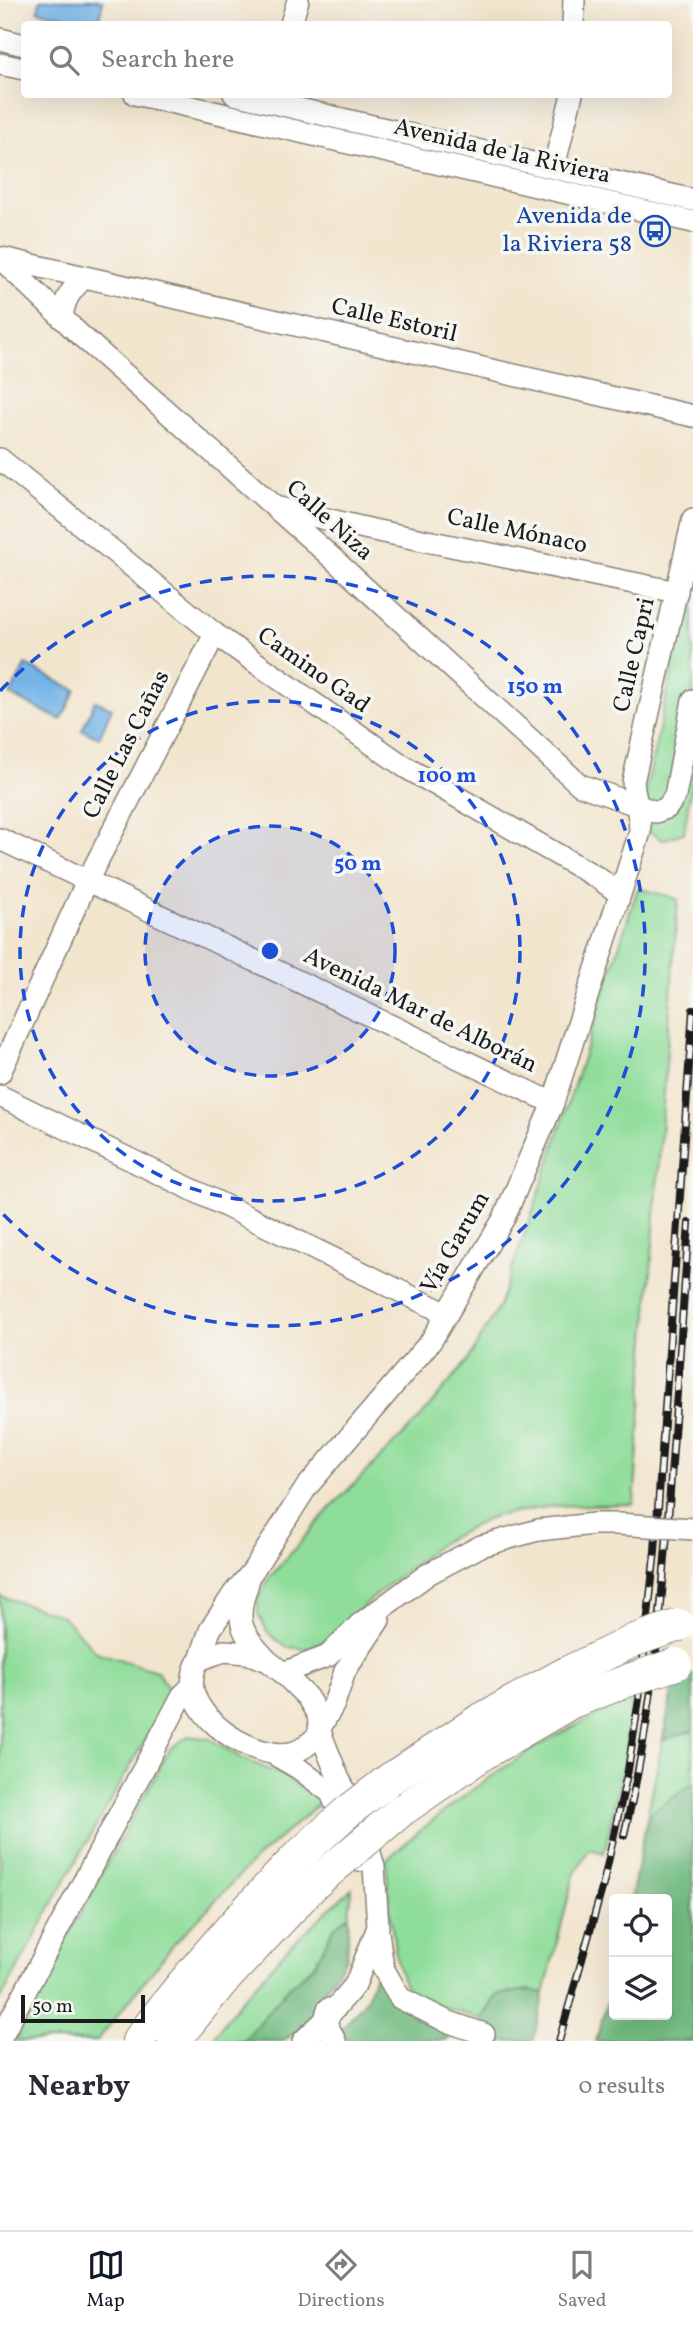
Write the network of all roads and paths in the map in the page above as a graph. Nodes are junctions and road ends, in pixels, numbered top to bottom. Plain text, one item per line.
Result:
1 (298, 0) edge
2 (574, 0) edge
3 (292, 21) edge
4 (573, 21) edge
5 (0, 39) edge
6 (21, 44) edge
7 (0, 64) edge
8 (21, 68) edge
9 (152, 98) edge
10 (571, 98) edge
11 (270, 99) edge
12 (263, 124) junction
13 (554, 167) junction
14 (693, 200) edge
15 (693, 222) edge
16 (0, 258) edge
17 (84, 278) junction
18 (62, 318) junction
19 (693, 416) edge
20 (0, 459) edge
21 (274, 507) junction
22 (693, 519) edge
23 (346, 524) junction
24 (330, 556) junction
25 (677, 592) junction
26 (215, 634) junction
27 (693, 700) edge
28 (635, 803) junction
29 (0, 839) edge
30 (87, 881) junction
31 (619, 893) junction
32 (0, 1073) edge
33 (0, 1096) edge
34 (553, 1103) junction
35 (447, 1314) junction
36 (693, 1529) edge
37 (252, 1572) junction
38 (393, 1601) junction
39 (686, 1623) edge
40 (200, 1660) junction
41 (684, 1661) edge
42 (276, 1667) junction
43 (191, 1687) junction
44 (320, 1730) junction
45 (272, 1753) junction
46 (378, 1927) junction
47 (221, 1983) junction
48 (169, 1999) junction
49 (325, 2020) junction
50 (0, 2039) edge
51 (121, 2041) edge
52 (138, 2041) edge
53 (174, 2041) edge
54 (193, 2041) edge
55 (303, 2041) edge
56 (335, 2041) edge
57 (466, 2041) edge

1 - 3 street
2 - 4 street
5 - 6 street
7 - 8 street
9 - 12 street, Avenida de la Riviera
10 - 13 street
11 - 12 street
11 - 13 street, Avenida de la Riviera
12 - 15 street, Avenida de la Riviera
13 - 14 street, Avenida de la Riviera
16 - 17 street, Calle Estoril
16 - 18 street, Calle Niza
17 - 18 street
17 - 19 street, Calle Estoril
18 - 21 street, Calle Niza
20 - 26 street, Camino Gad
21 - 23 street, Calle Mónaco
21 - 24 street, Calle Niza
22 - 25 street, Calle Capri
23 - 24 street
23 - 25 street, Calle Mónaco
24 - 28 street, Calle Niza
25 - 28 street, Calle Capri
26 - 30 street, Calle Las Cañas
26 - 31 street, Camino Gad
27 - 28 street
28 - 31 street, Calle Capri
29 - 30 street, Avenida Mar de Alborán
30 - 32 street, Calle Las Cañas
30 - 34 street, Avenida Mar de Alborán
31 - 34 street, Vía Garum
33 - 35 street
34 - 35 street, Vía Garum
35 - 37 street, Vía Garum
36 - 38 street, bridge
37 - 40 street, Vía Garum
37 - 42 street, Vía Garum
38 - 42 street
38 - 44 street
39 - 48 highway, bridge
40 - 42 street
40 - 43 street
41 - 47 highway, bridge
42 - 44 street
43 - 45 street
43 - 50 street
44 - 45 street
44 - 46 street
45 - 49 street
46 - 49 street
46 - 57 street
47 - 53 highway
47 - 54 highway
48 - 51 highway
48 - 52 highway
49 - 55 street
49 - 56 street

